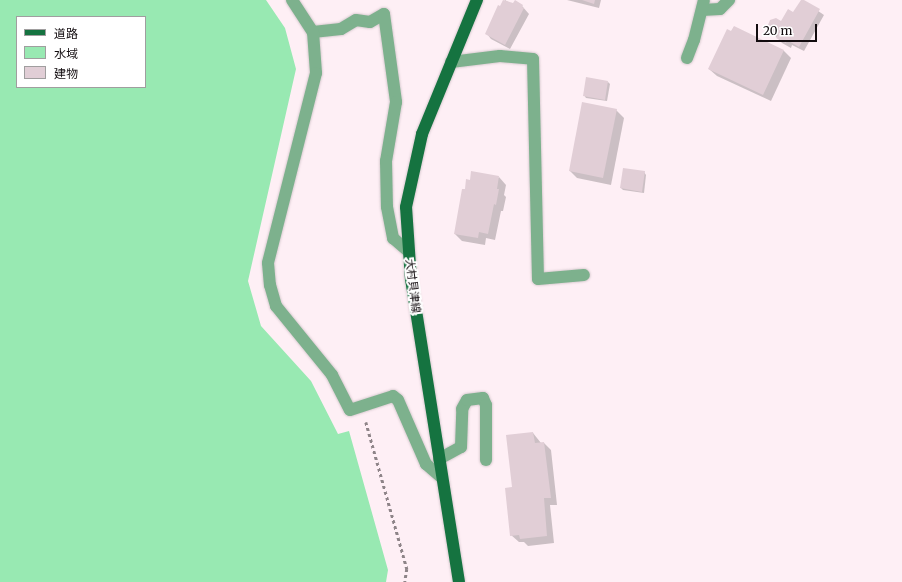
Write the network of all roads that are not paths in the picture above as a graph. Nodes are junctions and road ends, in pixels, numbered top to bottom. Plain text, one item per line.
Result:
1 (292, 0) edge
2 (477, 0) edge
3 (729, 0) edge
4 (703, 5) edge
5 (313, 32) junction
6 (687, 58) dead end
7 (452, 62) junction
8 (409, 252) junction
9 (584, 276) dead end
10 (439, 459) junction
11 (486, 460) dead end
12 (442, 478) junction
13 (458, 582) edge

1 - 5 street
2 - 7 main road, 大村貝津線
3 - 4 street
4 - 6 street
5 - 8 street
5 - 12 street
7 - 8 main road, 大村貝津線
7 - 9 street
8 - 10 main road, 大村貝津線
10 - 11 street
10 - 12 main road, 大村貝津線
12 - 13 main road, 大村貝津線

